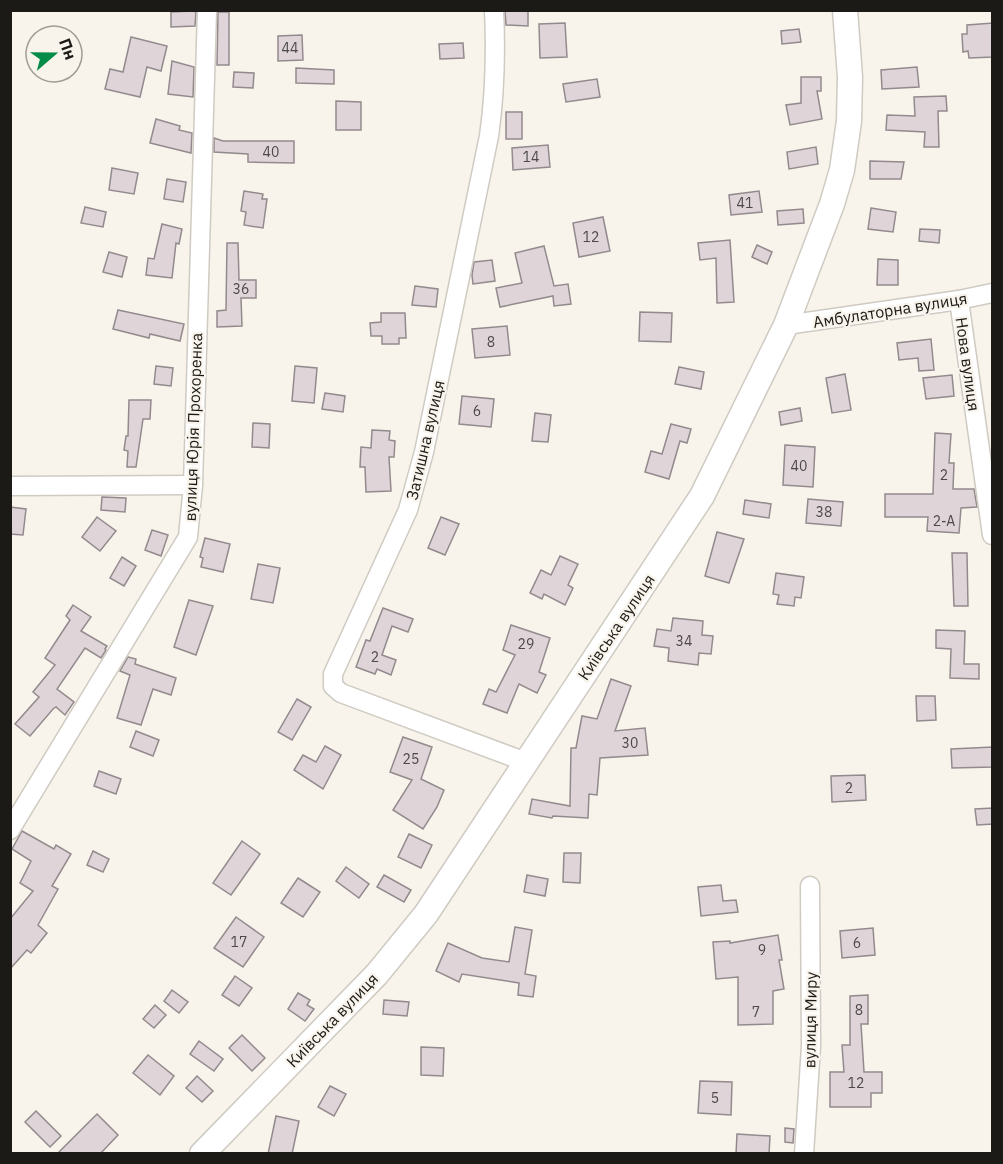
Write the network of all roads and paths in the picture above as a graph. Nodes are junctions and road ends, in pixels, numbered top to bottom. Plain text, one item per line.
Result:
1 (207, 10) edge
2 (494, 10) edge
3 (844, 10) edge
4 (993, 293) edge
5 (959, 300) junction
6 (786, 325) junction
7 (193, 485) junction
8 (10, 486) edge
9 (993, 535) edge
10 (526, 762) junction
11 (10, 830) edge
12 (810, 886) dead end
13 (202, 1154) edge
14 (804, 1154) edge

1 - 7 street, вулиця Юрія Прохоренка
2 - 10 street, Затишна вулиця
3 - 6 street, Київська вулиця
4 - 5 street, Амбулаторна вулиця
5 - 6 street, Амбулаторна вулиця
5 - 9 street, Нова вулиця
6 - 10 street, Київська вулиця
7 - 8 street
7 - 11 street, вулиця Юрія Прохоренка
10 - 13 street, Київська вулиця
12 - 14 street, вулиця Миру

